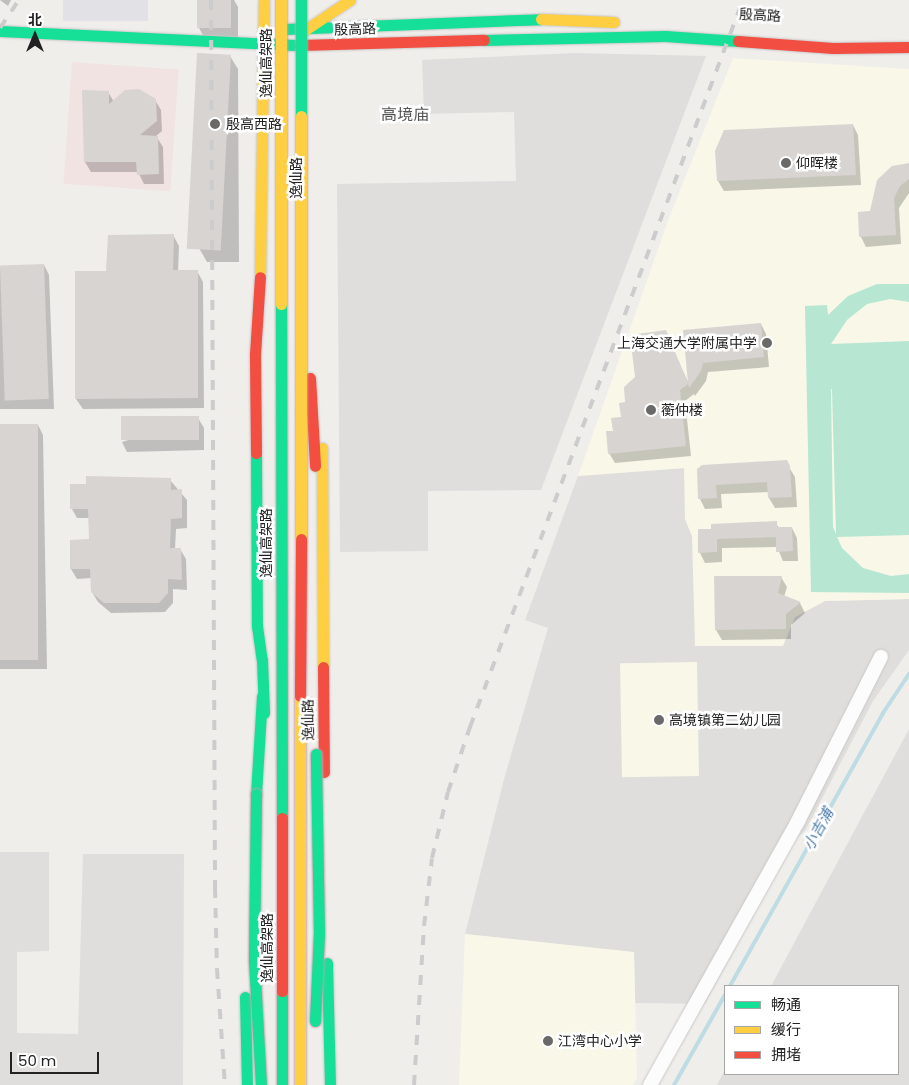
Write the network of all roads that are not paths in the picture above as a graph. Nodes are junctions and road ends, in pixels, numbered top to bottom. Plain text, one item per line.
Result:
1 (264, 0) edge
2 (281, 0) edge
3 (301, 0) edge
4 (310, 0) edge
5 (350, 0) edge
6 (625, 23) dead end
7 (654, 24) dead end
8 (703, 27) dead end
9 (259, 29) junction
10 (310, 29) junction
11 (0, 31) edge
12 (264, 44) junction
13 (311, 46) junction
14 (909, 47) edge
15 (260, 310) junction
16 (309, 356) junction
17 (881, 657) dead end
18 (262, 660) junction
19 (262, 696) junction
20 (302, 871) junction
21 (326, 911) junction
22 (314, 1038) dead end
23 (260, 1082) edge
24 (247, 1085) edge
25 (282, 1085) edge
26 (301, 1085) edge
27 (330, 1085) edge
28 (650, 1085) edge

1 - 9 main road
2 - 25 main road, 逸仙高架路, bridge
3 - 26 main road, bridge
4 - 10 main road, 逸仙路
5 - 10 main road
6 - 10 main road, 殷高路
7 - 8 main road
9 - 10 main road
9 - 12 main road
10 - 12 main road
10 - 13 main road, 逸仙路
11 - 12 main road
12 - 13 main road
12 - 15 main road
13 - 14 main road, 殷高路
13 - 16 main road, 逸仙路
15 - 18 main road
15 - 18 main road
16 - 20 main road, 逸仙路
16 - 21 main road, 逸仙路
16 - 22 main road, bridge
17 - 28 street
18 - 19 main road
19 - 23 main road, bridge
19 - 23 main road
19 - 24 main road
20 - 21 main road
20 - 26 main road, 逸仙路
21 - 27 main road, 逸仙路

